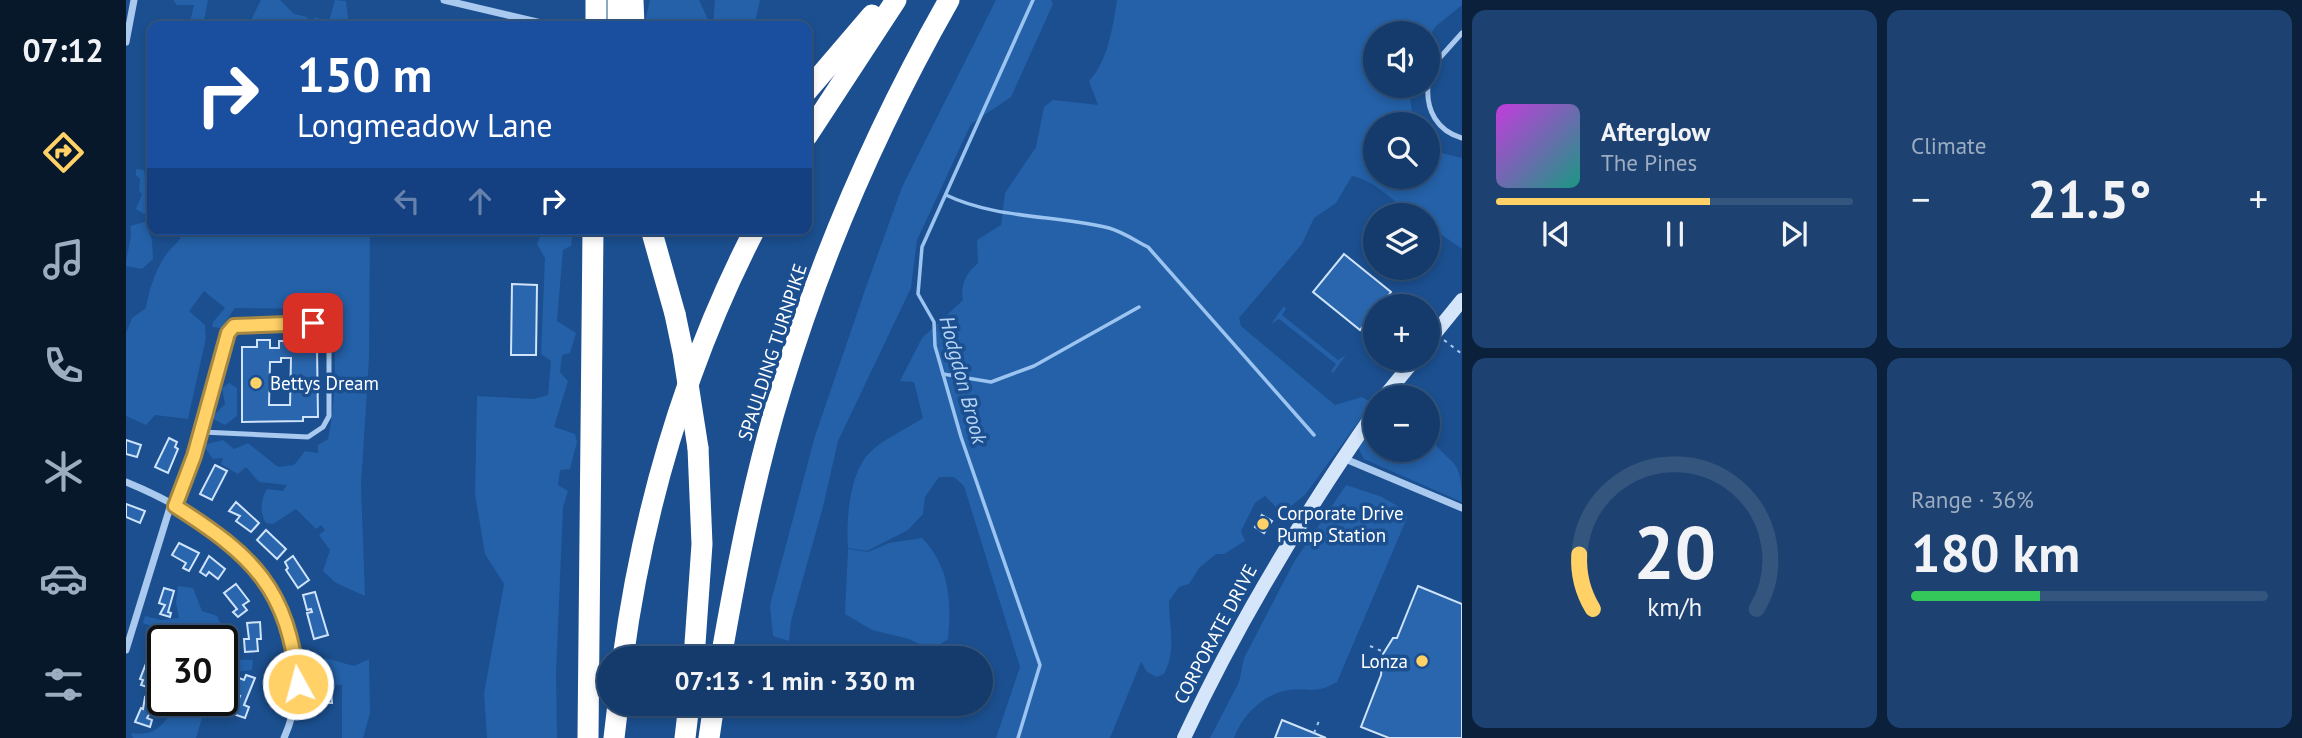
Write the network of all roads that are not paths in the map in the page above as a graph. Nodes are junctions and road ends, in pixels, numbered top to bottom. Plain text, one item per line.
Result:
1 (134, 0) edge
2 (444, 0) edge
3 (596, 0) edge
4 (618, 0) edge
5 (634, 0) edge
6 (885, 0) edge
7 (896, 0) edge
8 (949, 0) edge
9 (527, 21) edge
10 (596, 21) edge
11 (618, 21) edge
12 (634, 21) edge
13 (1462, 33) edge
14 (126, 42) edge
15 (1440, 58) edge
16 (812, 85) edge
17 (1428, 98) edge
18 (812, 128) edge
19 (1462, 138) edge
20 (593, 235) edge
21 (653, 235) edge
22 (752, 235) edge
23 (1462, 300) edge
24 (1440, 327) edge
25 (1405, 371) edge
26 (1394, 385) edge
27 (1363, 429) edge
28 (201, 432) junction
29 (1343, 458) junction
30 (126, 482) edge
31 (591, 491) junction
32 (173, 505) junction
33 (1462, 508) edge
34 (625, 646) edge
35 (695, 646) edge
36 (723, 646) edge
37 (126, 650) edge
38 (617, 716) edge
39 (688, 716) edge
40 (712, 716) edge
41 (284, 738) edge
42 (573, 738) edge
43 (588, 738) edge
44 (614, 738) edge
45 (685, 738) edge
46 (709, 738) edge
47 (1184, 738) edge

1 - 14 street
2 - 9 street
3 - 10 highway
4 - 11 highway
5 - 12 highway
6 - 16 highway
7 - 18 highway
8 - 36 highway, SPAULDING TURNPIKE
13 - 15 lane
17 - 19 lane
20 - 31 highway
21 - 35 highway, bridge
22 - 34 highway
23 - 24 street
25 - 26 street
27 - 29 street, CORPORATE DRIVE
28 - 28 lane
28 - 32 street
29 - 33 street
29 - 47 street, CORPORATE DRIVE
30 - 32 street
31 - 42 highway
31 - 43 highway
32 - 37 street
32 - 41 street
38 - 44 highway
39 - 45 highway
40 - 46 highway

